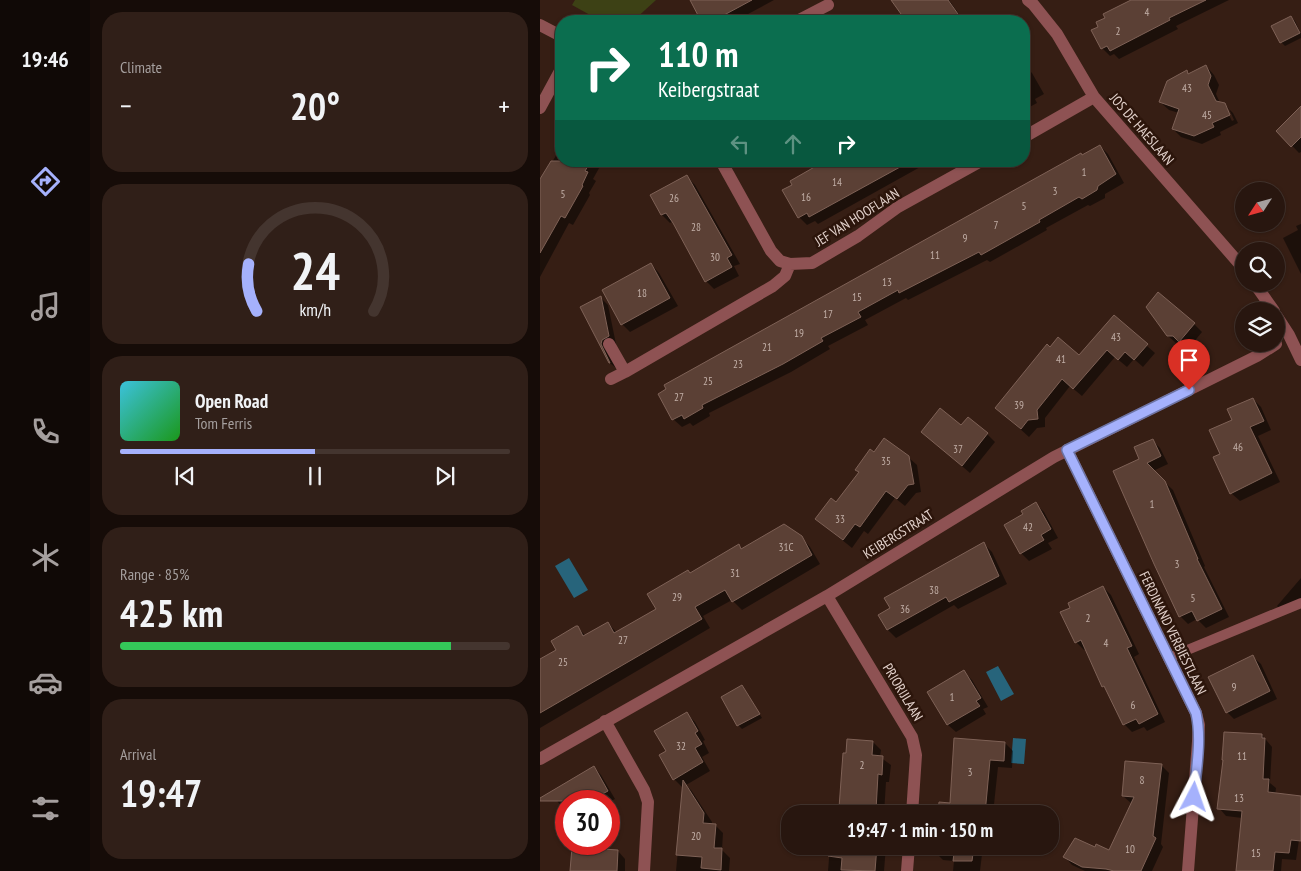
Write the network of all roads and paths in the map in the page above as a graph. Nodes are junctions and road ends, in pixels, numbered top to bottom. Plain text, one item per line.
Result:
1 (1033, 1) edge
2 (828, 5) dead end
3 (809, 15) edge
4 (540, 25) edge
5 (555, 33) edge
6 (555, 80) edge
7 (1094, 97) junction
8 (540, 108) edge
9 (1030, 134) edge
10 (724, 167) edge
11 (970, 167) edge
12 (1235, 259) edge
13 (790, 264) junction
14 (1285, 324) edge
15 (1295, 333) edge
16 (609, 344) dead end
17 (1263, 352) edge
18 (1301, 360) edge
19 (625, 372) junction
20 (611, 379) dead end
21 (1067, 450) junction
22 (827, 596) junction
23 (1301, 603) edge
24 (1168, 658) junction
25 (605, 721) junction
26 (540, 759) edge
27 (913, 805) edge
28 (908, 855) edge
29 (644, 871) edge
30 (907, 871) edge
31 (1188, 871) edge

1 - 7 street, JOS DE HAESLAAN
2 - 3 street
4 - 5 street
6 - 8 street
7 - 9 street
7 - 12 street, JOS DE HAESLAAN
10 - 13 street
11 - 13 street, JEF VAN HOOFLAAN
13 - 19 street
14 - 15 street
15 - 18 street
16 - 19 street
17 - 21 street, KEIBERGSTRAAT
19 - 20 street
21 - 22 street, KEIBERGSTRAAT
21 - 24 street, FERDINAND VERBIESTLAAN
22 - 25 street, KEIBERGSTRAAT
22 - 27 street, PRIORIJLAAN
23 - 24 lane
24 - 31 street, FERDINAND VERBIESTLAAN
25 - 26 street, KEIBERGSTRAAT
25 - 29 street
28 - 30 street

